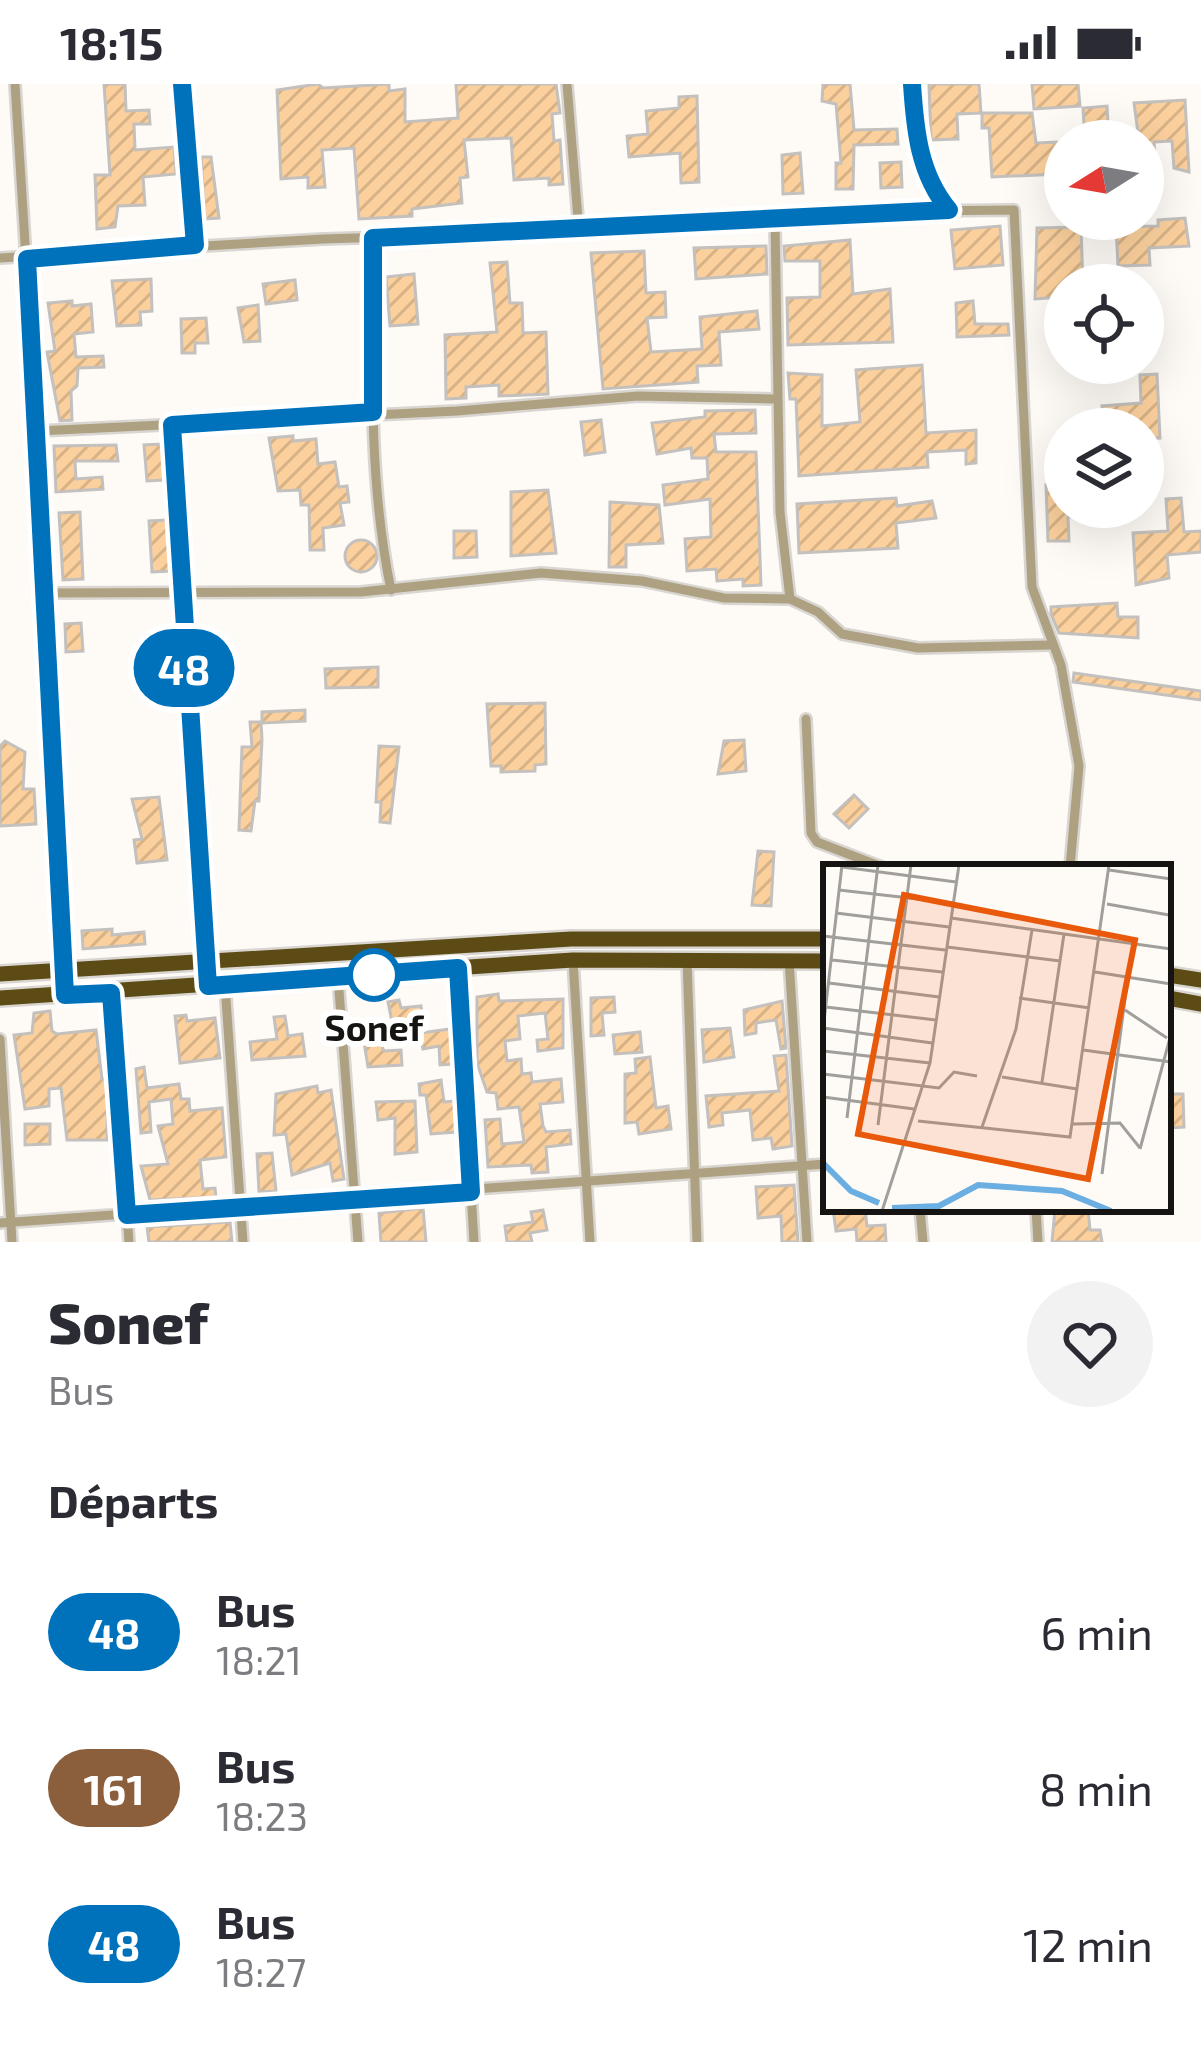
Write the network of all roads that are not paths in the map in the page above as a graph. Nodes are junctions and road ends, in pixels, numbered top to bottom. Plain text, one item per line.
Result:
1 (15, 84) edge
2 (181, 84) edge
3 (566, 84) edge
4 (912, 84) edge
5 (949, 210) junction
6 (775, 223) junction
7 (579, 231) junction
8 (373, 238) junction
9 (195, 245) junction
10 (0, 258) edge
11 (27, 259) junction
12 (775, 399) junction
13 (373, 412) junction
14 (172, 425) junction
15 (38, 431) junction
16 (391, 590) junction
17 (47, 593) junction
18 (180, 594) junction
19 (790, 599) junction
20 (1051, 645) junction
21 (806, 719) dead end
22 (874, 864) edge
23 (1070, 864) edge
24 (823, 939) edge
25 (530, 941) junction
26 (687, 959) junction
27 (789, 959) junction
28 (572, 960) junction
29 (823, 961) edge
30 (532, 962) junction
31 (207, 963) junction
32 (458, 968) junction
33 (64, 972) junction
34 (0, 974) edge
35 (338, 977) junction
36 (1198, 979) edge
37 (216, 986) junction
38 (111, 993) junction
39 (65, 995) junction
40 (0, 998) edge
41 (1196, 1003) edge
42 (0, 1039) edge
43 (823, 1164) edge
44 (802, 1166) junction
45 (692, 1175) junction
46 (584, 1184) junction
47 (471, 1192) junction
48 (355, 1201) junction
49 (240, 1209) junction
50 (920, 1212) edge
51 (1036, 1212) edge
52 (127, 1215) junction
53 (5, 1222) edge
54 (12, 1242) edge
55 (129, 1242) edge
56 (243, 1242) edge
57 (358, 1242) edge
58 (474, 1242) edge
59 (590, 1242) edge
60 (697, 1242) edge
61 (807, 1242) edge
62 (923, 1242) edge
63 (1038, 1242) edge

1 - 11 street
2 - 9 street
3 - 7 street
4 - 5 street
5 - 6 street
5 - 20 street
6 - 7 street
6 - 12 street
7 - 8 street
8 - 9 street
8 - 13 street
9 - 11 street
10 - 11 street
11 - 15 street
12 - 13 street
12 - 19 street
13 - 14 street
13 - 16 street
14 - 15 street
14 - 18 street
15 - 17 street
16 - 18 street
16 - 19 street
17 - 18 street
17 - 33 street
18 - 31 street
19 - 20 street
20 - 23 street
21 - 22 street
24 - 25 highway
25 - 30 highway
25 - 31 highway
26 - 27 highway
26 - 28 highway
26 - 45 street
27 - 29 highway
27 - 44 street
28 - 30 highway
28 - 46 street
30 - 32 highway
31 - 33 highway
31 - 37 street
32 - 35 highway
32 - 47 street
33 - 34 highway
33 - 39 street
35 - 37 highway
35 - 48 street
36 - 41 highway
37 - 38 highway
37 - 49 street
38 - 39 highway
38 - 52 street
39 - 40 highway
42 - 53 street
43 - 44 street
44 - 45 street
44 - 61 street
45 - 46 street
45 - 60 street
46 - 47 street
46 - 59 street
47 - 48 street
47 - 58 street
48 - 49 street
48 - 57 street
49 - 52 street
49 - 56 street
50 - 62 street
51 - 63 street
52 - 53 street
52 - 55 street
53 - 54 street

